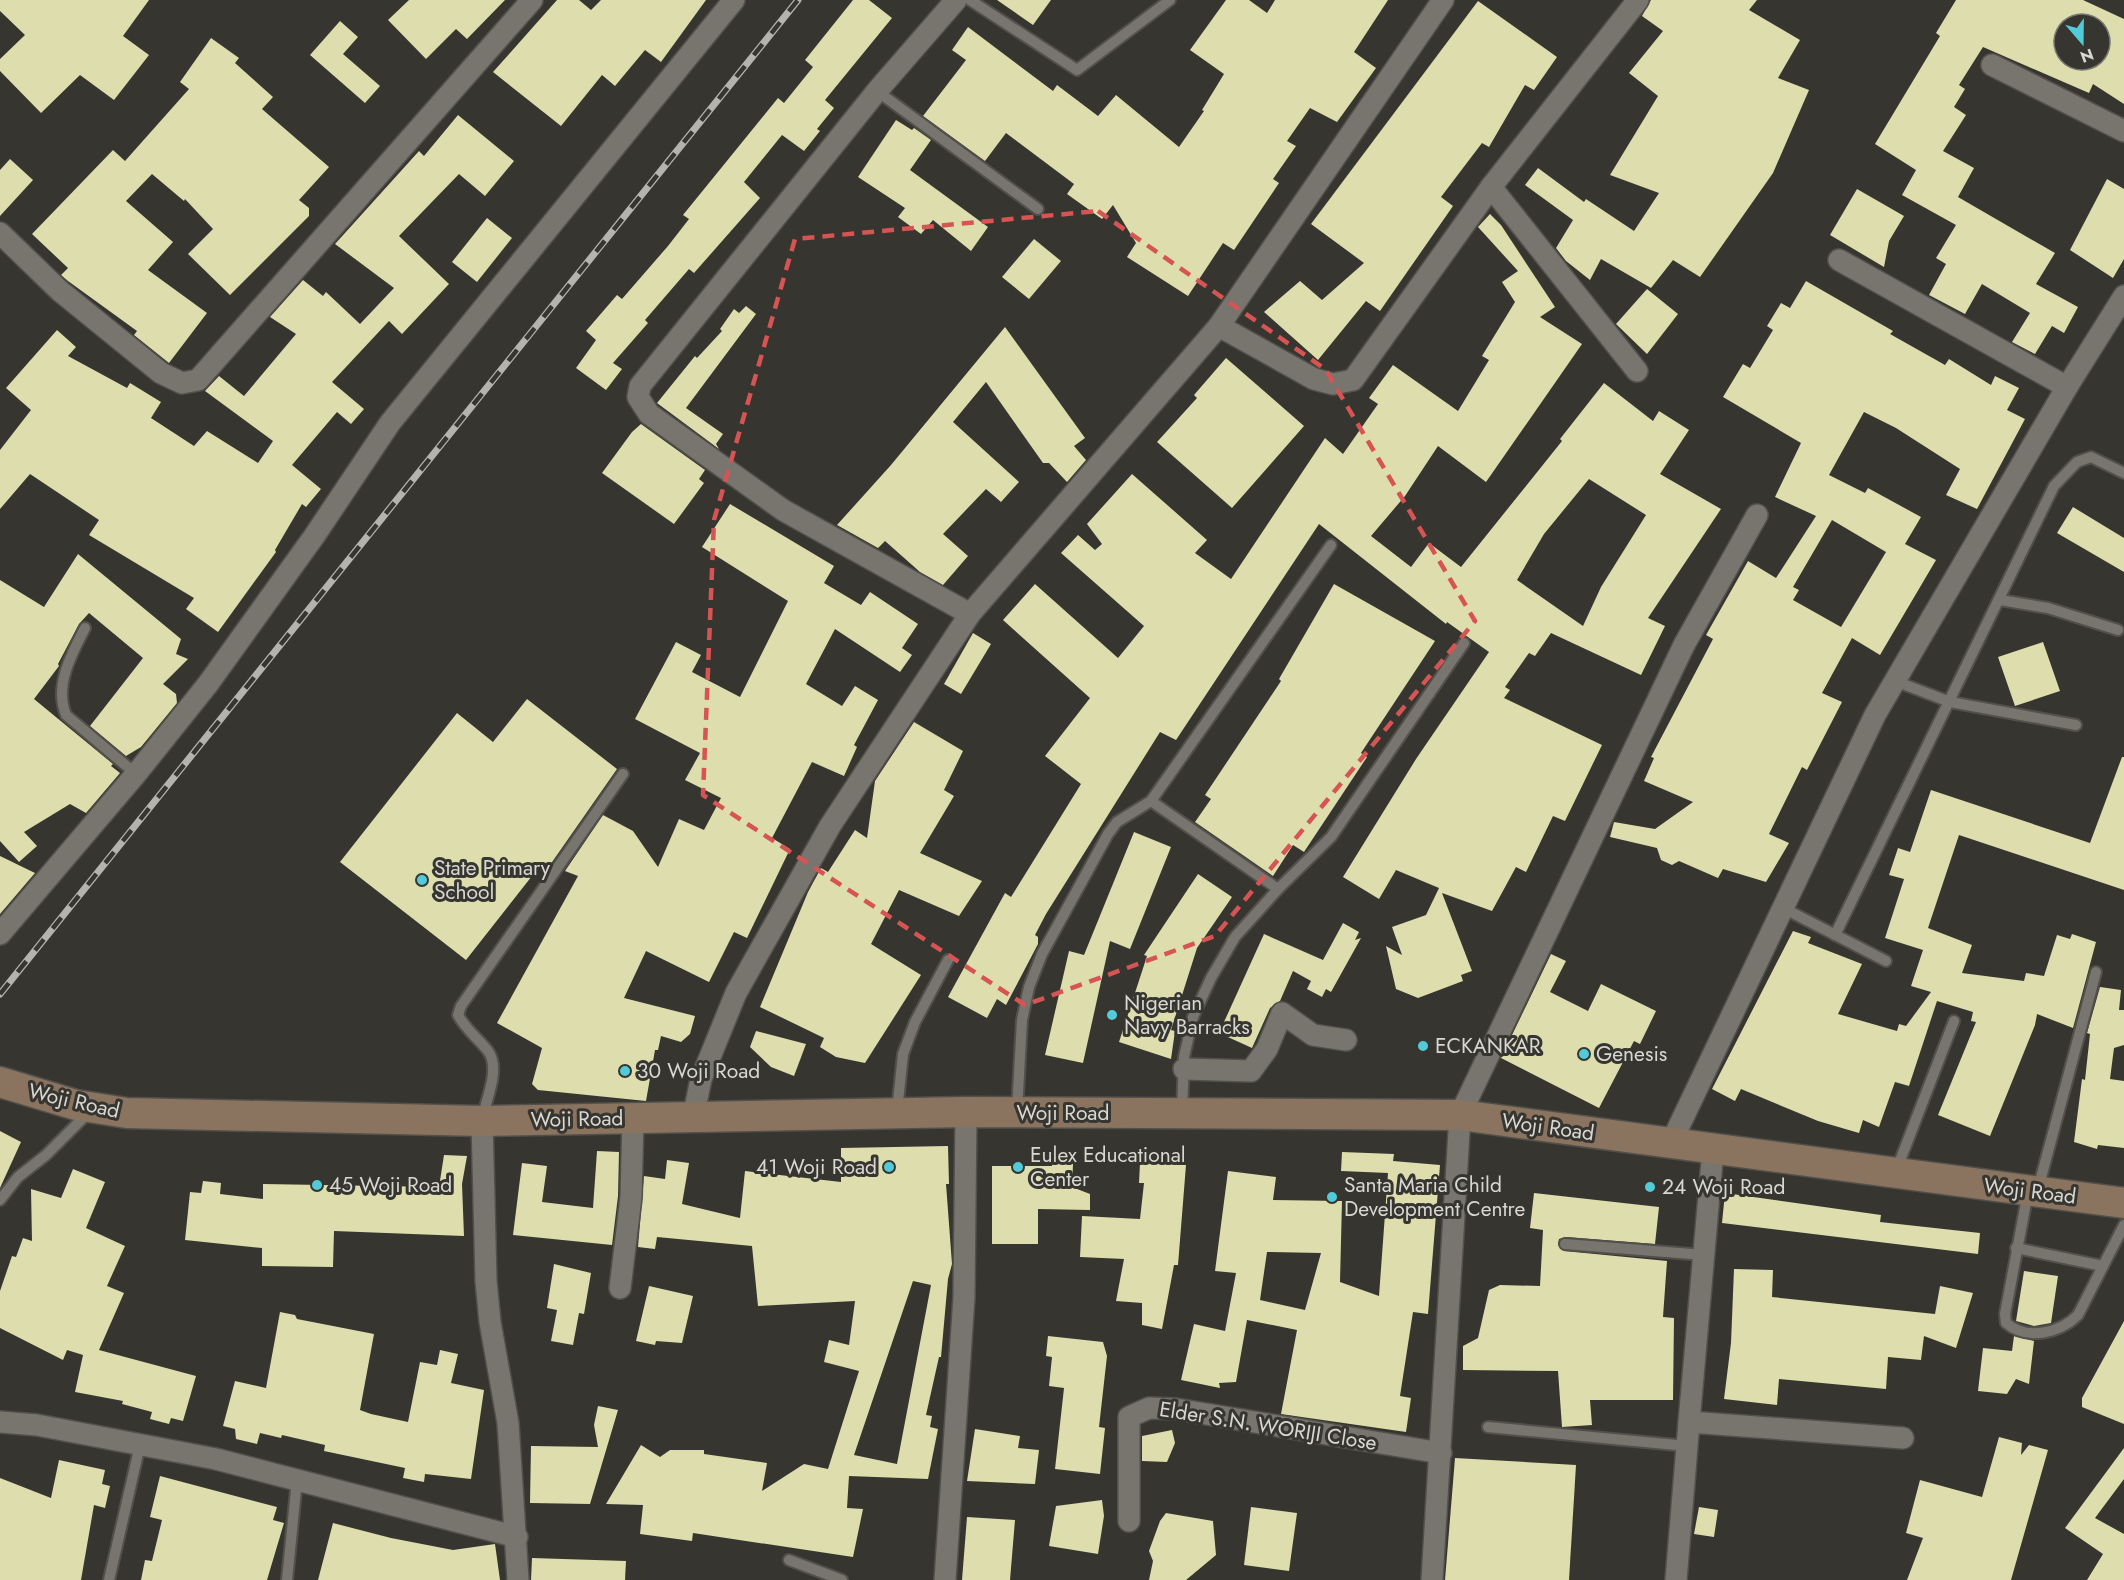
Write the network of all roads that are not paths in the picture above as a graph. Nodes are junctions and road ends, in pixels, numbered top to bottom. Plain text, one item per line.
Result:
1 (532, 0) edge
2 (734, 0) edge
3 (956, 0) edge
4 (970, 0) edge
5 (1170, 0) edge
6 (1443, 0) edge
7 (1638, 0) edge
8 (1992, 65) dead end
9 (877, 91) junction
10 (2124, 131) edge
11 (1491, 188) junction
12 (1038, 209) dead end
13 (0, 233) edge
14 (1839, 260) dead end
15 (2124, 296) edge
16 (1219, 327) junction
17 (1637, 371) dead end
18 (2067, 387) junction
19 (2124, 473) edge
20 (1757, 515) dead end
21 (1331, 545) dead end
22 (2000, 600) junction
23 (970, 614) junction
24 (85, 628) dead end
25 (2118, 630) dead end
26 (1464, 643) dead end
27 (1895, 681) junction
28 (1950, 702) junction
29 (2076, 725) dead end
30 (136, 774) junction
31 (623, 774) dead end
32 (1151, 801) junction
33 (1278, 889) junction
34 (1783, 908) junction
35 (0, 934) edge
36 (1836, 935) junction
37 (948, 960) dead end
38 (1886, 961) dead end
39 (2096, 972) dead end
40 (1954, 1021) dead end
41 (1346, 1040) dead end
42 (1184, 1069) junction
43 (0, 1082) edge
44 (92, 1108) junction
45 (966, 1112) junction
46 (1017, 1113) junction
47 (1182, 1113) junction
48 (897, 1114) junction
49 (1460, 1114) junction
50 (633, 1118) junction
51 (693, 1118) junction
52 (482, 1121) junction
53 (1670, 1145) junction
54 (1713, 1150) junction
55 (1895, 1174) junction
56 (2032, 1192) junction
57 (0, 1200) edge
58 (2124, 1203) edge
59 (2124, 1225) edge
60 (1565, 1244) dead end
61 (2016, 1248) junction
62 (1704, 1256) junction
63 (2103, 1266) junction
64 (620, 1288) dead end
65 (0, 1422) edge
66 (1689, 1422) junction
67 (1488, 1427) dead end
68 (1903, 1438) dead end
69 (140, 1445) junction
70 (1687, 1446) junction
71 (1441, 1453) junction
72 (297, 1480) junction
73 (1129, 1521) dead end
74 (517, 1537) junction
75 (789, 1560) dead end
76 (109, 1580) edge
77 (287, 1580) edge
78 (518, 1580) edge
79 (842, 1580) edge
80 (945, 1580) edge
81 (1432, 1580) edge
82 (1676, 1580) edge

1 - 13 street
2 - 30 street
3 - 9 street
4 - 5 lane
6 - 16 street
7 - 11 street
8 - 10 street
9 - 12 lane
9 - 23 street
11 - 16 street
11 - 17 street
14 - 18 street
15 - 18 street
16 - 23 street
18 - 27 street
19 - 22 lane
20 - 49 street
21 - 32 lane
22 - 25 lane
22 - 28 lane
23 - 51 street
24 - 30 lane
26 - 33 lane
27 - 28 lane
27 - 34 street
28 - 29 lane
28 - 36 lane
30 - 35 street
31 - 52 lane
32 - 33 lane
32 - 46 lane
33 - 42 lane
34 - 36 lane
34 - 53 street
36 - 38 lane
37 - 48 lane
39 - 56 lane
40 - 55 lane
41 - 42 street
42 - 47 lane
43 - 44 main road, Woji Road
44 - 52 main road, Woji Road
44 - 57 lane
45 - 46 main road, Woji Road
45 - 48 main road, Woji Road
45 - 80 street
46 - 47 main road, Woji Road
47 - 49 main road, Woji Road
48 - 51 main road, Woji Road
49 - 53 main road, Woji Road
49 - 71 street
50 - 51 main road, Woji Road
50 - 52 main road, Woji Road
50 - 64 street
52 - 74 street
53 - 54 main road, Woji Road
54 - 55 main road, Woji Road
54 - 62 street
55 - 56 main road, Woji Road
56 - 58 main road, Woji Road
56 - 61 lane
59 - 63 lane
60 - 62 lane
61 - 63 lane
61 - 63 lane
62 - 66 street
65 - 69 street
66 - 68 street
66 - 70 street
67 - 70 lane
69 - 72 street
69 - 76 lane
70 - 82 street
71 - 73 street, Elder S.N. WORIJI Close
71 - 81 street
72 - 74 street
72 - 77 lane
74 - 78 street
75 - 79 lane

